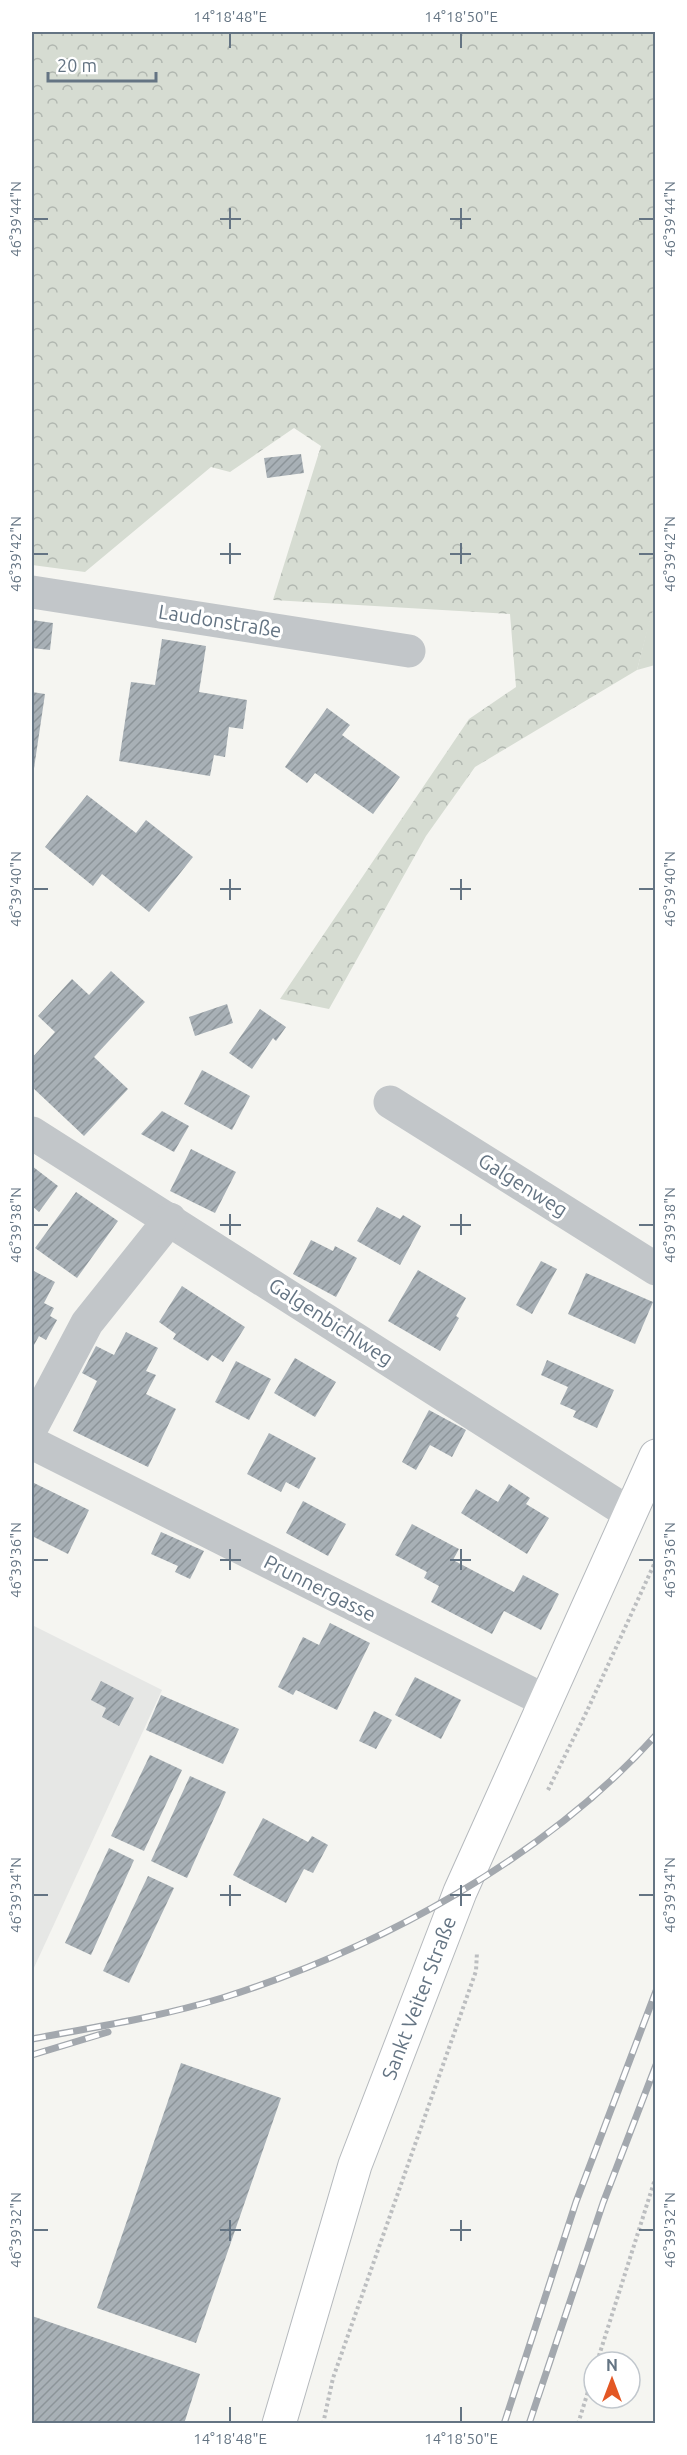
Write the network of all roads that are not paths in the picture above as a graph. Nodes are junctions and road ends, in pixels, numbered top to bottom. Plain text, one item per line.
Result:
1 (32, 592) edge
2 (409, 651) dead end
3 (390, 1102) dead end
4 (32, 1133) edge
5 (170, 1219) junction
6 (656, 1269) edge
7 (32, 1427) edge
8 (32, 1443) edge
9 (656, 1456) edge
10 (629, 1513) junction
11 (544, 1701) junction
12 (279, 2424) edge

1 - 2 street, Laudonstraße
3 - 6 street, Galgenweg
4 - 5 street, Galgenbichlweg
5 - 7 street
5 - 10 street, Galgenbichlweg
8 - 11 street, Prunnergasse
9 - 10 main road, Sankt Veiter Straße
10 - 11 main road, Sankt Veiter Straße
11 - 12 main road, Sankt Veiter Straße

